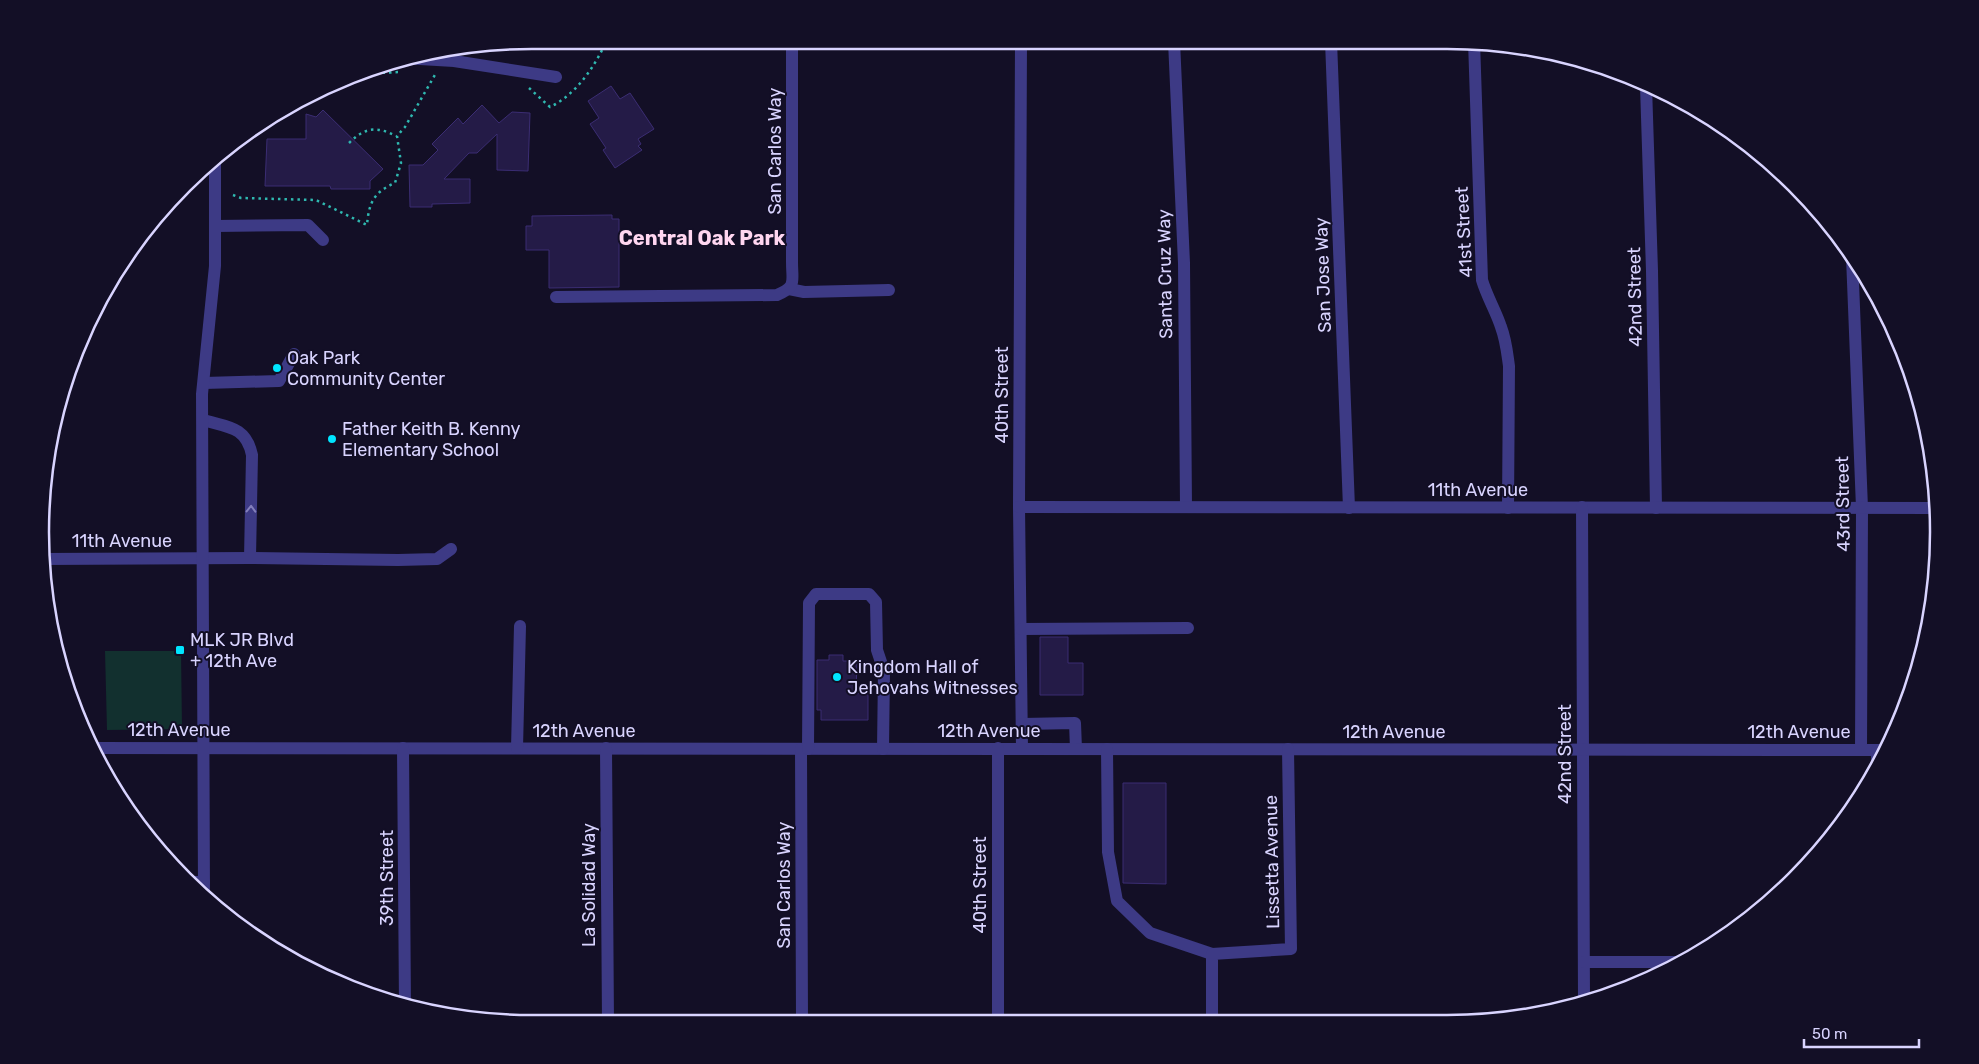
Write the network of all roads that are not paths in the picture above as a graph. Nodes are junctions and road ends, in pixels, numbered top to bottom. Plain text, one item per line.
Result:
1 (792, 49) edge
2 (1021, 49) edge
3 (1174, 49) edge
4 (1331, 49) edge
5 (1474, 50) edge
6 (431, 60) edge
7 (556, 77) dead end
8 (1646, 92) edge
9 (214, 168) edge
10 (215, 226) junction
11 (323, 240) dead end
12 (1852, 269) edge
13 (789, 289) junction
14 (888, 290) dead end
15 (556, 297) dead end
16 (294, 354) dead end
17 (204, 383) junction
18 (202, 420) junction
19 (1019, 507) junction
20 (1186, 507) junction
21 (1582, 507) junction
22 (1349, 508) junction
23 (1508, 508) junction
24 (1656, 508) junction
25 (1862, 508) junction
26 (1929, 508) edge
27 (451, 548) dead end
28 (202, 558) junction
29 (250, 558) junction
30 (50, 559) edge
31 (520, 626) dead end
32 (1188, 628) dead end
33 (1022, 629) junction
34 (1022, 724) junction
35 (100, 748) edge
36 (203, 748) junction
37 (403, 748) junction
38 (517, 748) junction
39 (606, 748) junction
40 (998, 748) junction
41 (804, 749) junction
42 (883, 749) junction
43 (1022, 749) junction
44 (1076, 749) junction
45 (1107, 749) junction
46 (1288, 749) junction
47 (1583, 749) junction
48 (1861, 750) junction
49 (1878, 750) edge
50 (199, 882) edge
51 (204, 882) junction
52 (204, 887) edge
53 (1212, 954) junction
54 (1584, 962) junction
55 (1667, 962) edge
56 (1584, 995) edge
57 (405, 998) edge
58 (608, 1015) edge
59 (802, 1015) edge
60 (998, 1015) edge
61 (1212, 1015) edge

1 - 13 street, San Carlos Way
2 - 19 street, 40th Street
3 - 20 street, Santa Cruz Way
4 - 22 street, San Jose Way
5 - 23 street, 41st Street
6 - 7 street
8 - 24 street, 42nd Street
9 - 10 street
10 - 11 street
10 - 17 street
12 - 25 street, 43rd Street
13 - 14 street
13 - 15 street
16 - 17 street
17 - 18 street
18 - 28 street
29 -> 18 street
19 - 20 street, 11th Avenue
19 - 33 street, 40th Street
20 - 22 street, 11th Avenue
21 - 23 street, 11th Avenue
21 - 24 street, 11th Avenue
21 - 47 street, 42nd Street
22 - 23 street, 11th Avenue
24 - 25 street, 11th Avenue
25 - 26 street, 11th Avenue
25 - 48 street, 43rd Street
27 - 29 street, 11th Avenue
28 - 29 street, 11th Avenue
28 - 30 street, 11th Avenue
28 - 36 street
31 - 38 street
32 - 33 street
33 - 34 street, 40th Street
34 - 43 street, 40th Street
34 - 44 street
35 - 36 street, 12th Avenue
36 - 37 street, 12th Avenue
36 - 51 street
37 - 38 street, 12th Avenue
37 - 57 street, 39th Street
38 - 39 street, 12th Avenue
39 - 41 street, 12th Avenue
39 - 58 street, La Solidad Way
40 - 42 street, 12th Avenue
40 - 43 street, 12th Avenue
40 - 60 street, 40th Street
41 - 42 street, 12th Avenue
41 - 42 street, San Carlos Way
41 - 59 street, San Carlos Way
43 - 44 street, 12th Avenue
44 - 45 street, 12th Avenue
45 - 46 street, 12th Avenue
45 - 53 street
46 - 47 street, 12th Avenue
46 - 53 street, Lissetta Avenue
47 - 48 street, 12th Avenue
47 - 54 street, 42nd Street
48 - 49 street, 12th Avenue
50 - 51 street
51 - 52 street
53 - 61 street
54 - 55 street
54 - 56 street, 42nd Street

